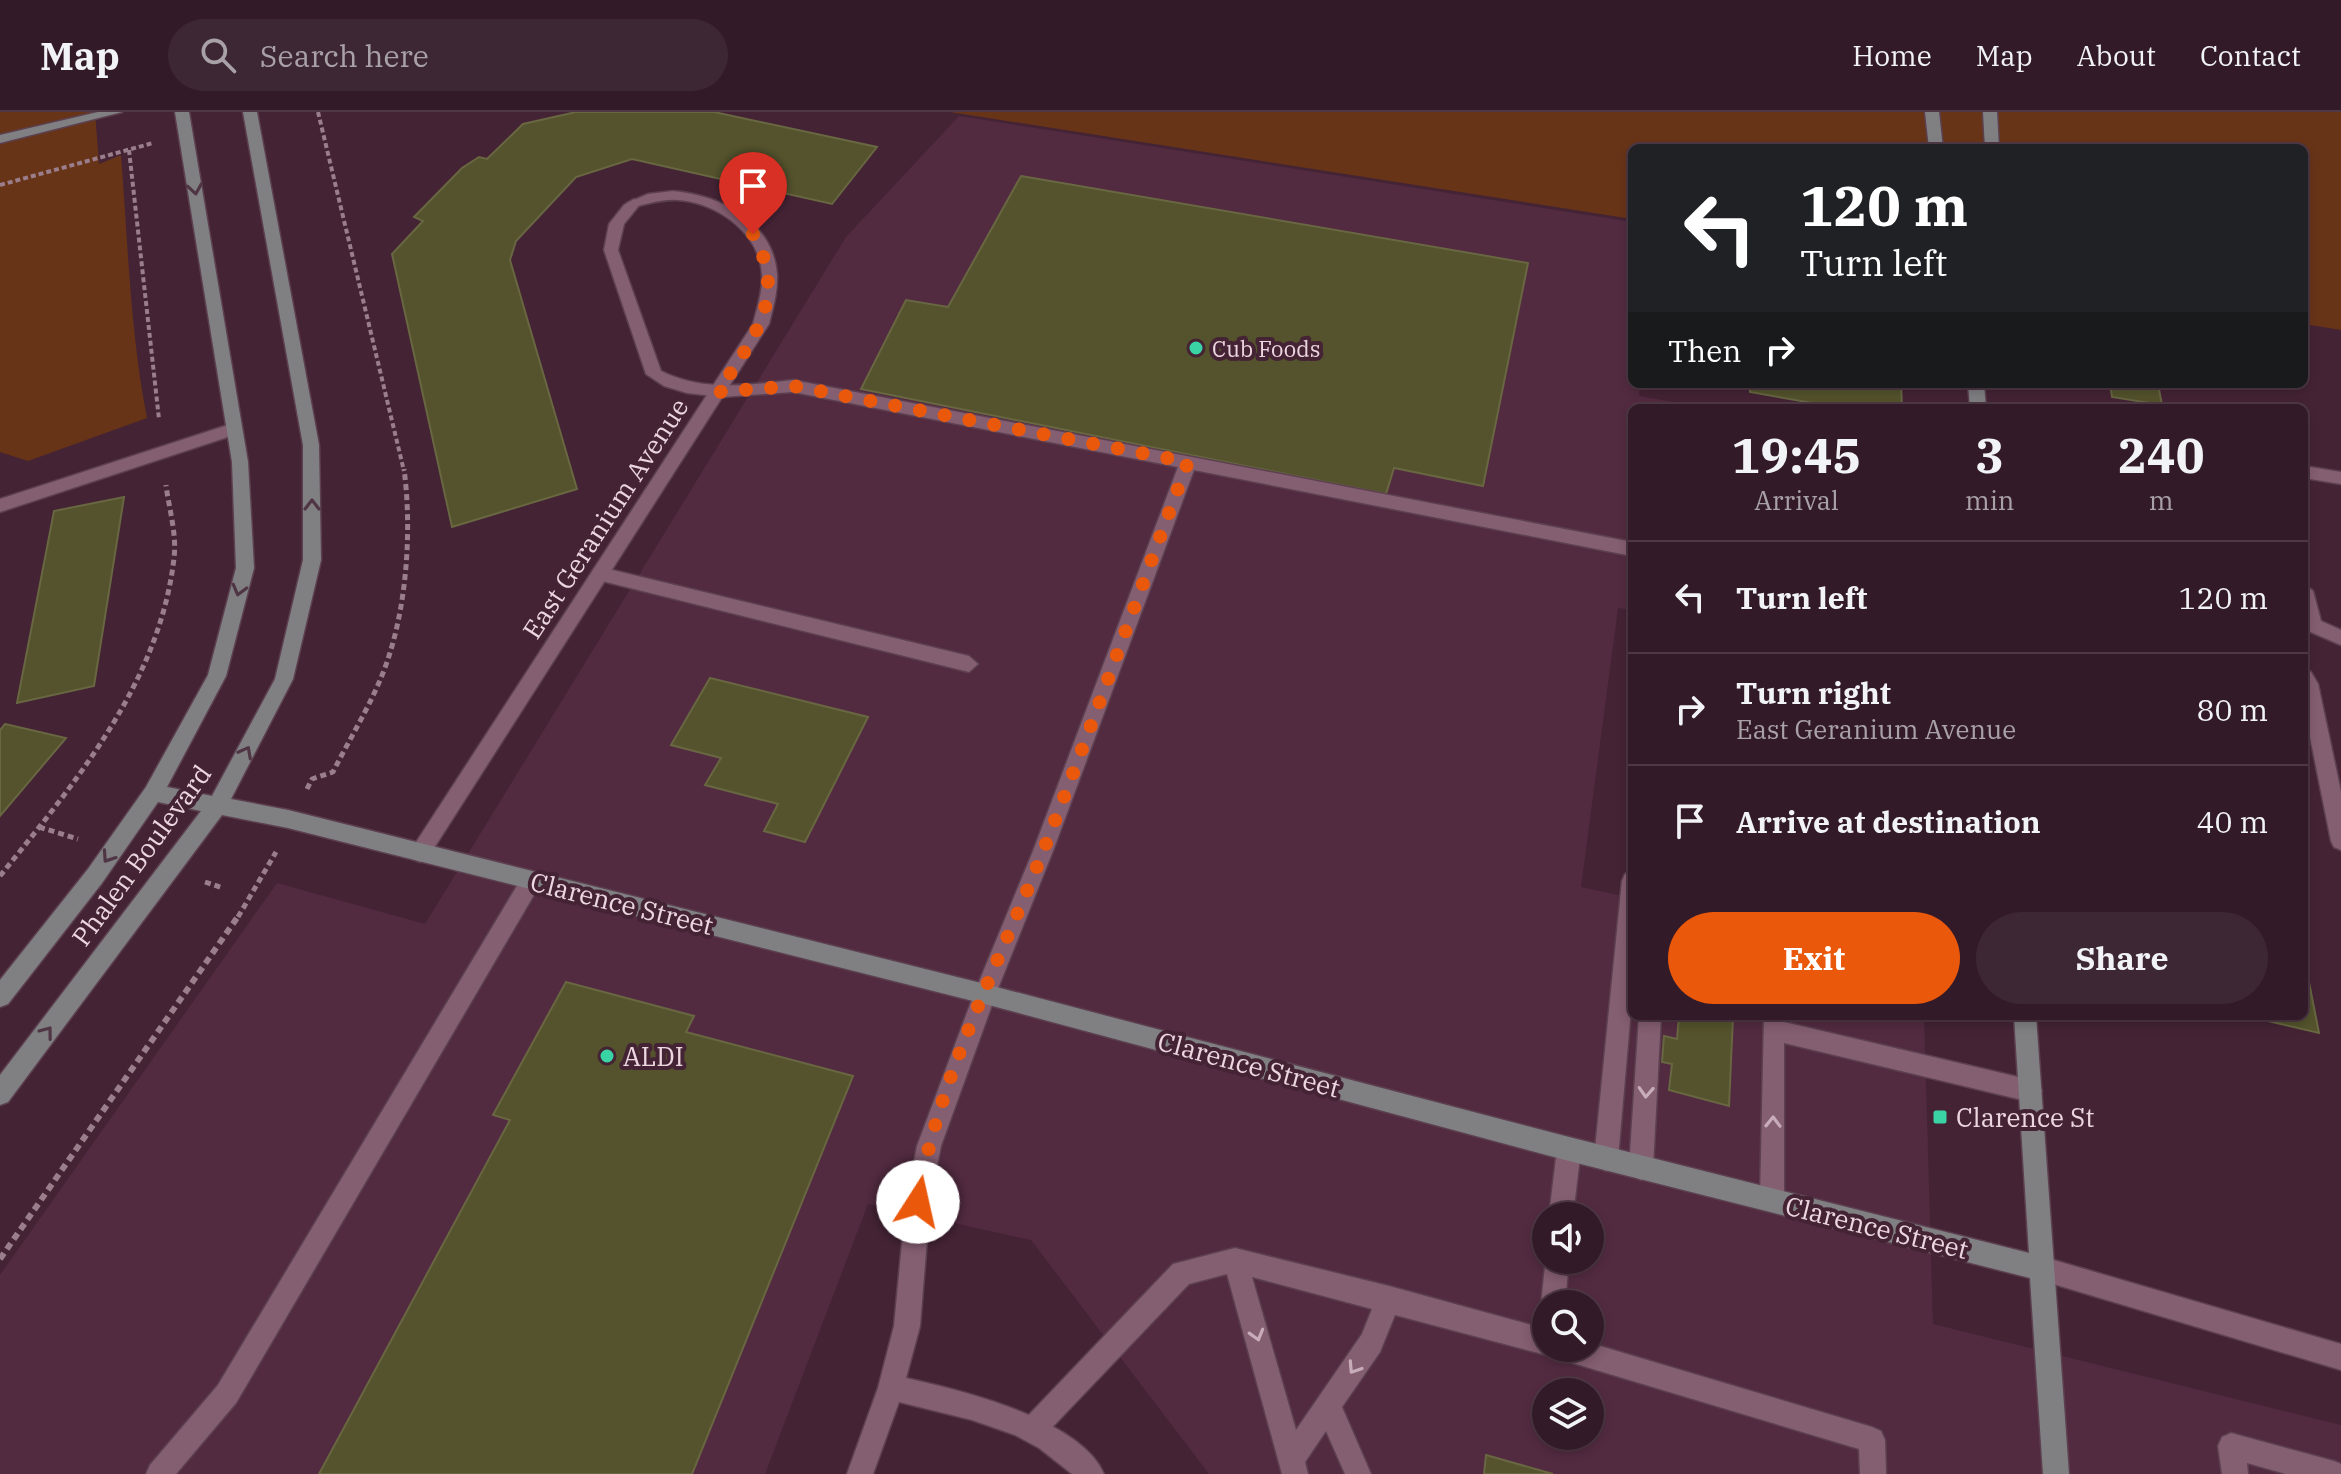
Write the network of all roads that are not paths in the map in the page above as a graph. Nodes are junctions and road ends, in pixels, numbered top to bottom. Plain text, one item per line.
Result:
1 (51, 112) edge
2 (115, 112) edge
3 (182, 112) edge
4 (250, 112) edge
5 (1932, 112) edge
6 (1990, 112) edge
7 (4, 138) edge
8 (1936, 144) edge
9 (1992, 144) edge
10 (718, 392) junction
11 (234, 429) junction
12 (1188, 462) junction
13 (2308, 473) edge
14 (2341, 478) edge
15 (0, 506) edge
16 (1628, 548) edge
17 (600, 574) junction
18 (2308, 631) edge
19 (2341, 638) edge
20 (969, 664) dead end
21 (2308, 683) edge
22 (153, 793) junction
23 (219, 803) junction
24 (2341, 841) edge
25 (420, 853) junction
26 (531, 881) junction
27 (1628, 924) edge
28 (985, 994) junction
29 (0, 997) edge
30 (1650, 1020) edge
31 (2025, 1020) edge
32 (1774, 1023) edge
33 (2031, 1091) junction
34 (0, 1094) edge
35 (1569, 1149) junction
36 (1606, 1159) junction
37 (1641, 1168) junction
38 (1772, 1200) junction
39 (1563, 1202) edge
40 (1235, 1260) junction
41 (2040, 1268) junction
42 (1389, 1298) junction
43 (1532, 1338) edge
44 (2341, 1357) edge
45 (1604, 1359) edge
46 (891, 1388) junction
47 (1329, 1407) junction
48 (1032, 1430) junction
49 (1294, 1466) edge
50 (159, 1474) edge
51 (860, 1474) edge
52 (1091, 1474) edge
53 (1358, 1474) edge
54 (1873, 1474) edge
55 (2056, 1474) edge
56 (2235, 1474) edge
57 (2334, 1474) edge

1 - 7 main road
2 - 7 main road
3 -> 11 main road, Phalen Boulevard
23 -> 4 main road, Phalen Boulevard
5 - 8 main road
6 - 9 main road
10 - 10 street, East Geranium Avenue
10 - 12 street
10 - 17 street, East Geranium Avenue
11 - 15 street
11 -> 22 main road, Phalen Boulevard
12 - 16 street
12 - 28 street
13 - 14 street
17 - 20 street
17 - 25 street, East Geranium Avenue
18 - 19 street
21 - 24 street
22 - 23 main road, Clarence Street
22 -> 29 main road, Phalen Boulevard
23 - 25 main road, Clarence Street
34 -> 23 main road, Phalen Boulevard
25 - 26 main road, Clarence Street
26 - 28 main road, Clarence Street
26 - 50 street
27 - 36 street
28 - 35 main road, Clarence Street
28 - 46 street
30 -> 37 street
31 - 33 main road
32 - 33 street
38 -> 32 street
33 - 41 main road
35 - 36 main road, Clarence Street
35 - 39 street
36 - 37 main road, Clarence Street
37 - 38 main road, Clarence Street
38 - 41 main road, Clarence Street
40 - 42 street
40 - 48 street
40 -> 49 street
41 - 44 street, Clarence Street
41 - 55 main road
42 - 43 street
42 -> 47 street
45 - 54 street
46 - 48 street
46 - 51 street
47 - 49 street
47 - 53 street
48 - 52 street
56 - 57 street

